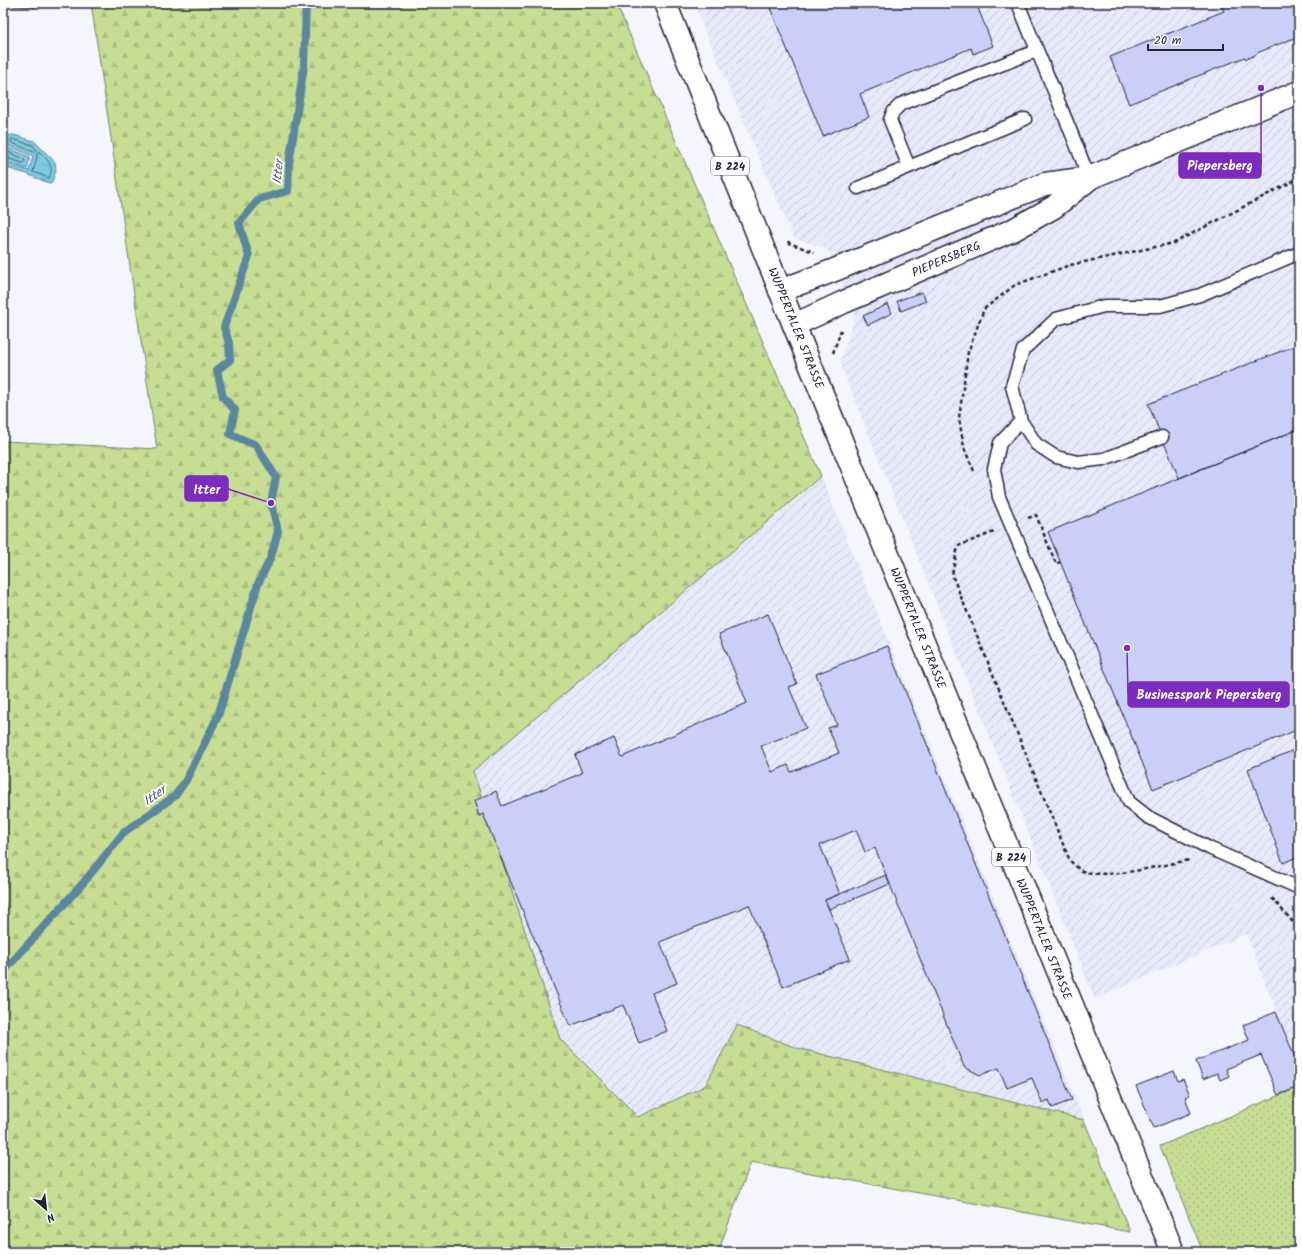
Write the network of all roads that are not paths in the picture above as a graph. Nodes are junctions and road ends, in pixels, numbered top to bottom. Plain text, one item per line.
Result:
1 (665, 3) edge
2 (1018, 3) edge
3 (1036, 51) junction
4 (1299, 92) edge
5 (1025, 119) dead end
6 (909, 167) junction
7 (1089, 178) junction
8 (858, 188) dead end
9 (1299, 253) edge
10 (780, 291) junction
11 (794, 325) junction
12 (1021, 421) junction
13 (1162, 437) dead end
14 (1299, 888) edge
15 (1173, 1252) edge

1 - 10 main road, WUPPERTALER STRASSE / B 224
2 - 3 lane
3 - 6 lane
3 - 7 lane
4 - 7 main road, PIEPERSBERG
5 - 6 lane
6 - 8 lane
7 - 10 main road, PIEPERSBERG
7 - 11 main road, PIEPERSBERG
9 - 12 lane
10 - 11 main road, WUPPERTALER STRASSE / B 224
11 - 15 main road, WUPPERTALER STRASSE / B 224
12 - 13 lane
12 - 14 lane

